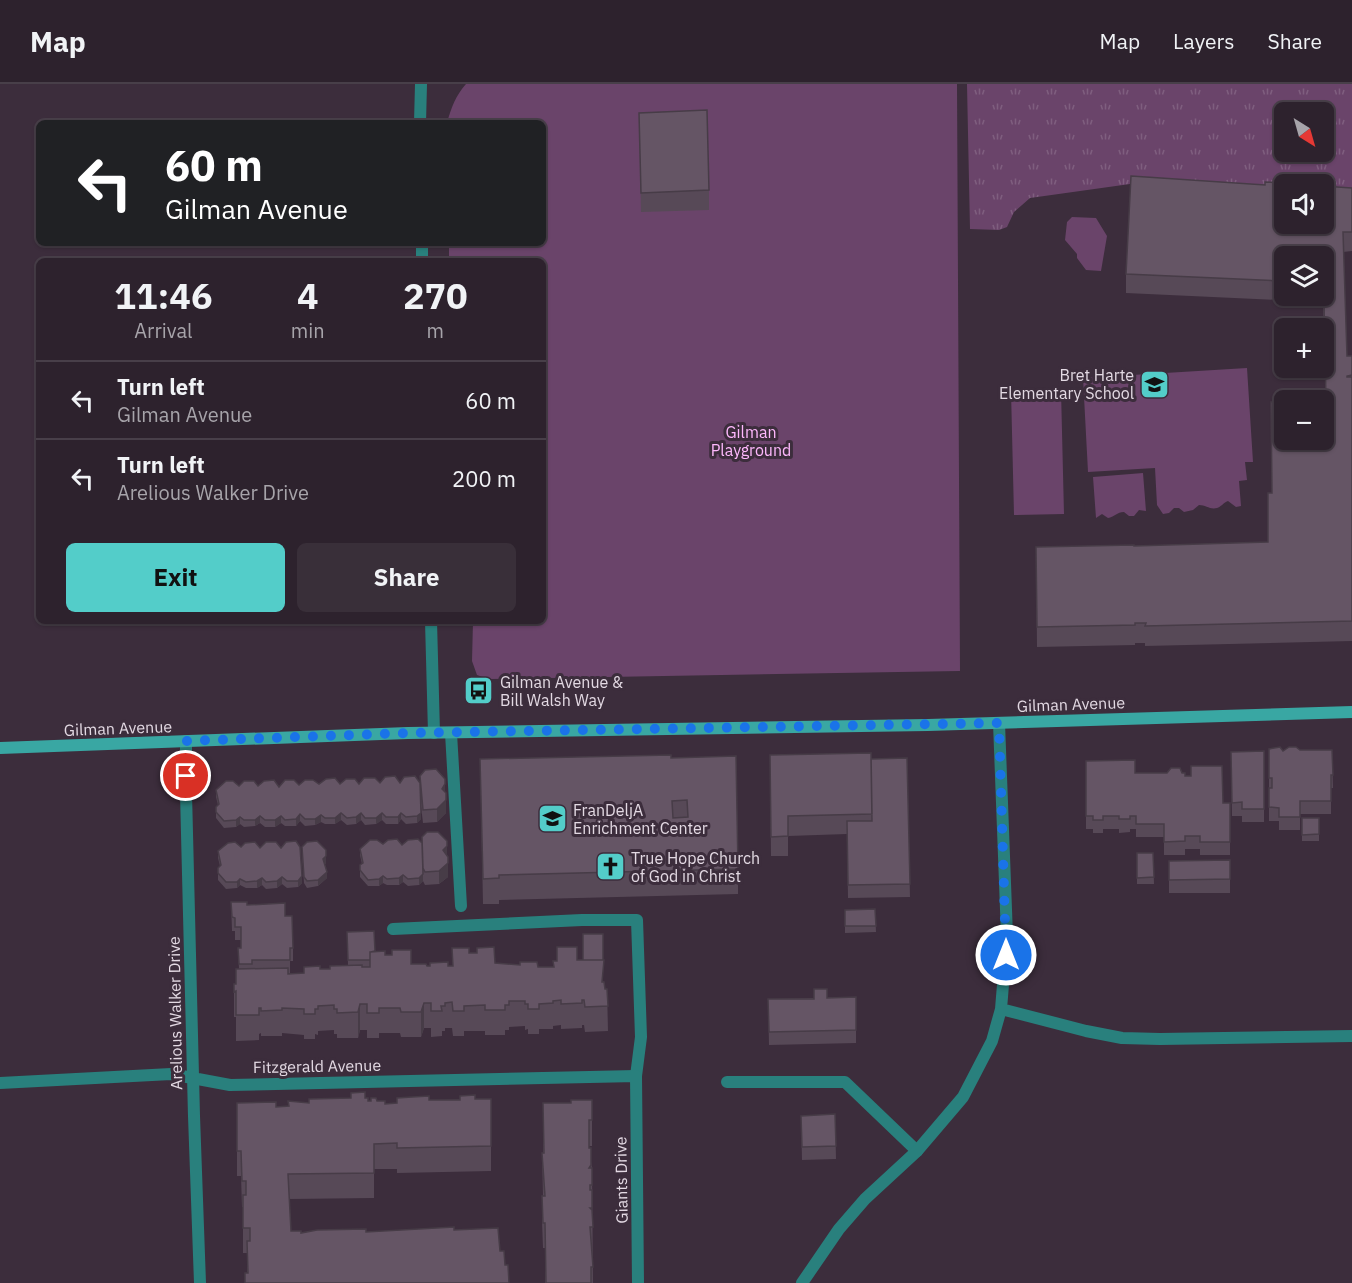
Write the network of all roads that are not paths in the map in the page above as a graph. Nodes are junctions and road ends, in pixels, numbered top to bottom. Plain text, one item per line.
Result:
1 (421, 84) edge
2 (420, 120) edge
3 (431, 624) edge
4 (1352, 712) edge
5 (999, 723) junction
6 (434, 733) junction
7 (451, 733) junction
8 (186, 741) junction
9 (0, 748) edge
10 (462, 906) dead end
11 (393, 929) dead end
12 (1002, 1010) junction
13 (1352, 1036) edge
14 (636, 1076) junction
15 (193, 1078) junction
16 (727, 1082) dead end
17 (0, 1083) edge
18 (917, 1151) junction
19 (200, 1283) edge
20 (638, 1283) edge
21 (802, 1283) edge

1 - 2 street
3 - 6 street
4 - 5 street, Gilman Avenue
5 - 7 street, Gilman Avenue
5 - 12 street
6 - 7 street, Gilman Avenue
6 - 8 street, Gilman Avenue
7 - 10 street
8 - 9 street, Gilman Avenue
8 - 15 street, Arelious Walker Drive
11 - 14 street, Giants Drive
12 - 13 street
12 - 18 street
14 - 15 street, Fitzgerald Avenue
14 - 20 street, Giants Drive
15 - 17 street, Fitzgerald Avenue
15 - 19 street, Arelious Walker Drive
16 - 18 street
18 - 21 street

